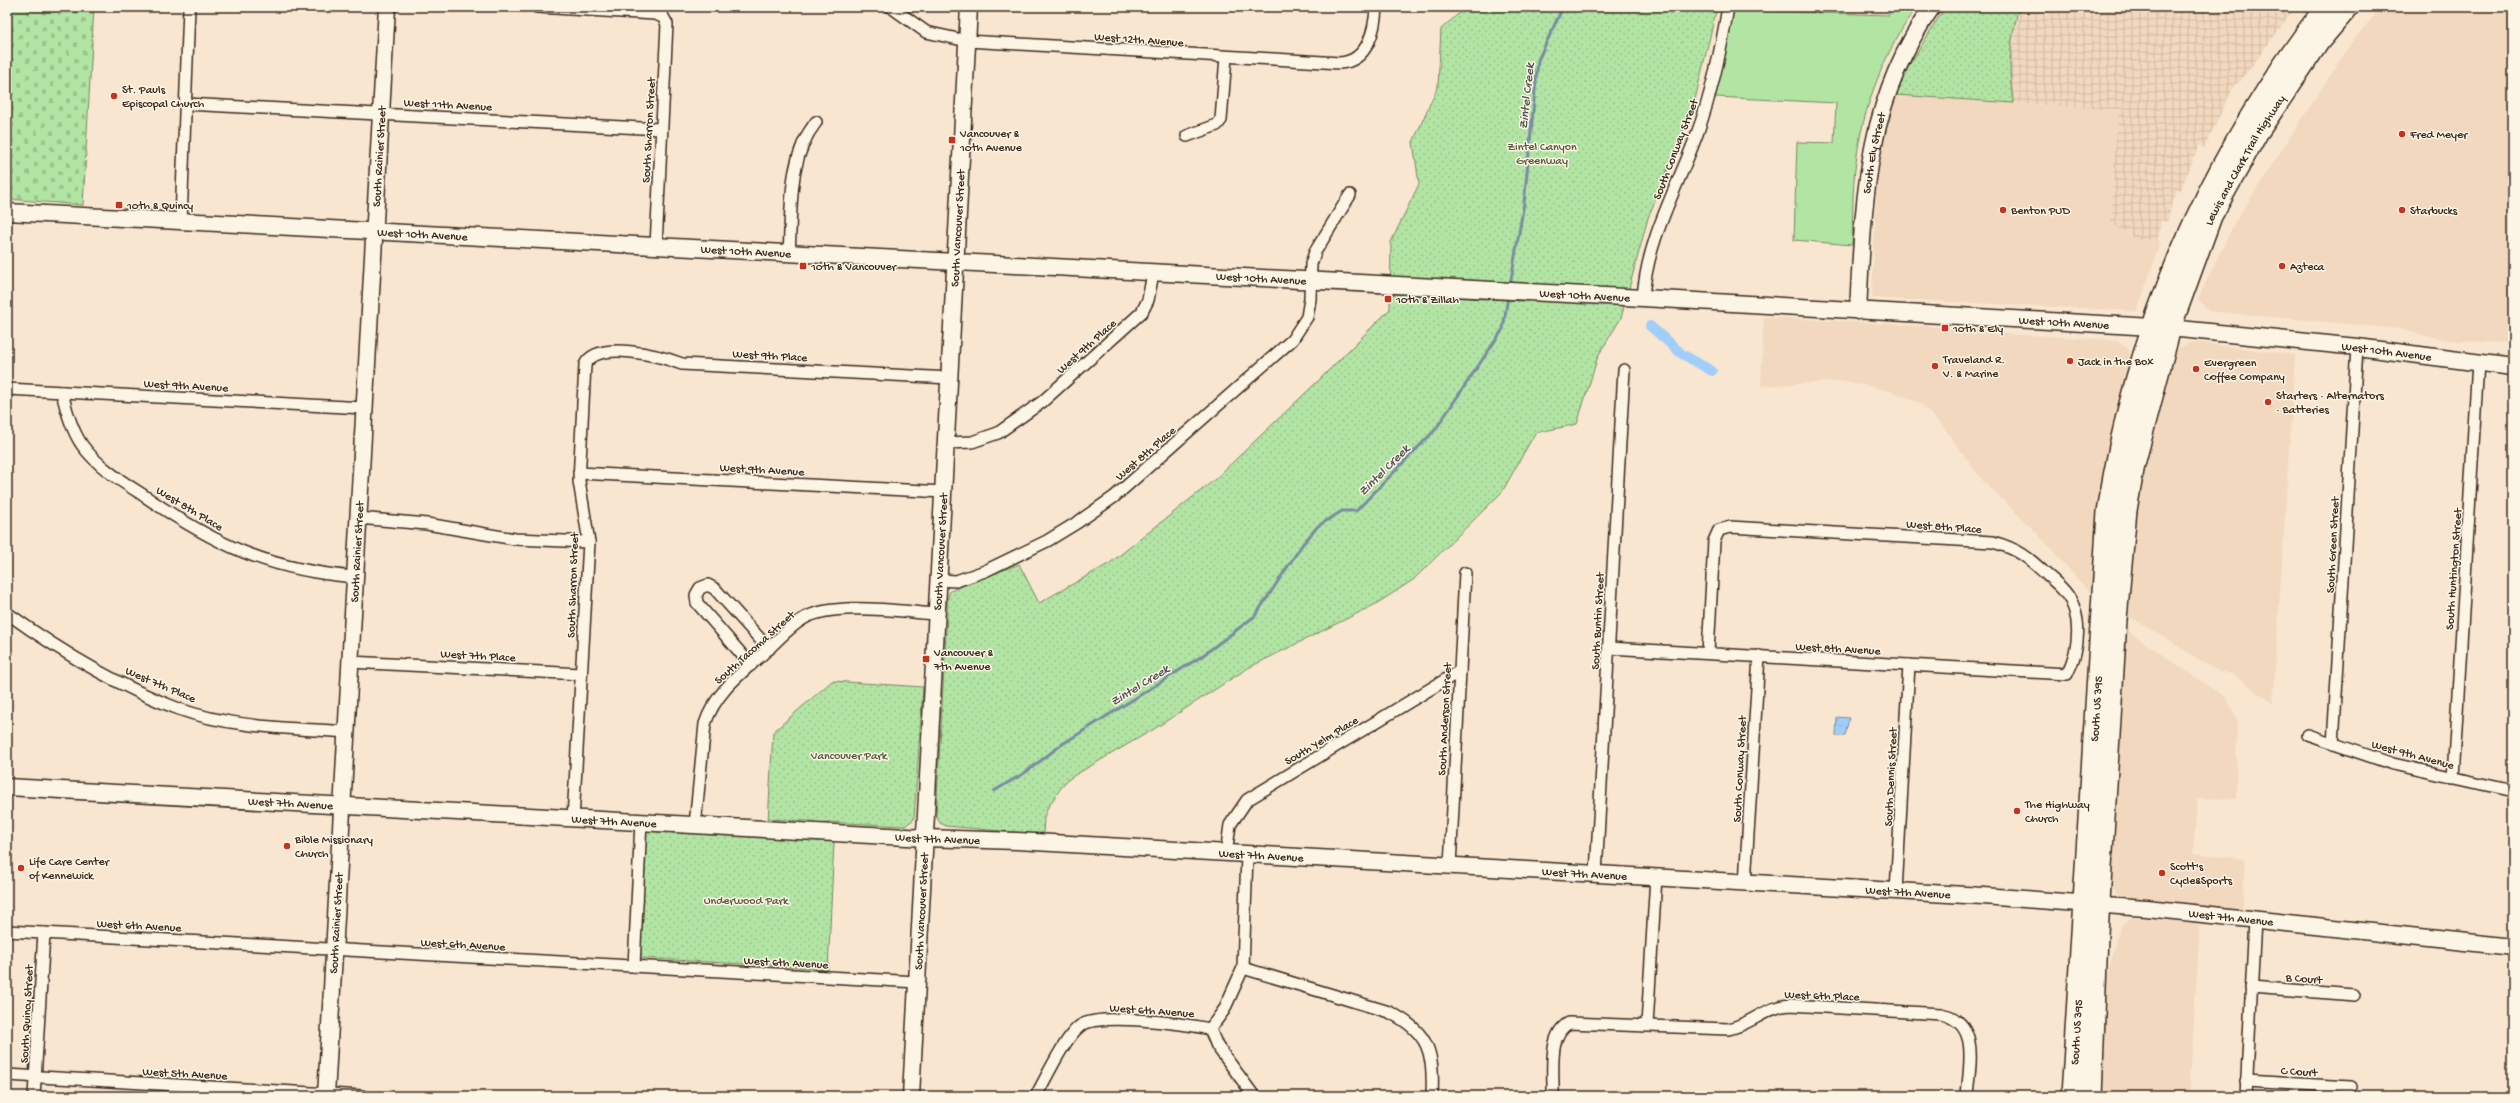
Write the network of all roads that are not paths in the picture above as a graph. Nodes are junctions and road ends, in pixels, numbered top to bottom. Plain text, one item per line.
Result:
1 (189, 7) edge
2 (387, 7) edge
3 (537, 7) edge
4 (891, 7) edge
5 (969, 7) edge
6 (1376, 7) edge
7 (1728, 7) edge
8 (1932, 7) edge
9 (2326, 7) edge
10 (2348, 7) edge
11 (967, 41) junction
12 (1226, 57) junction
13 (186, 104) junction
14 (381, 114) junction
15 (816, 122) dead end
16 (661, 129) junction
17 (1187, 136) dead end
18 (1350, 194) dead end
19 (7, 212) edge
20 (181, 221) junction
21 (374, 231) junction
22 (656, 246) junction
23 (789, 253) junction
24 (955, 262) junction
25 (1153, 273) junction
26 (1311, 281) junction
27 (1643, 298) junction
28 (1858, 310) junction
29 (2161, 328) junction
30 (2358, 347) junction
31 (591, 355) joint
32 (2478, 362) junction
33 (2513, 366) edge
34 (1624, 370) dead end
35 (950, 378) junction
36 (7, 389) edge
37 (62, 392) junction
38 (364, 408) junction
39 (947, 443) junction
40 (579, 472) junction
41 (944, 492) junction
42 (358, 518) junction
43 (589, 542) junction
44 (1465, 572) dead end
45 (355, 577) junction
46 (940, 580) junction
47 (7, 613) edge
48 (938, 614) junction
49 (1609, 648) junction
50 (769, 650) junction
51 (1708, 653) junction
52 (1759, 656) junction
53 (350, 662) junction
54 (751, 665) junction
55 (1909, 665) junction
56 (1460, 671) junction
57 (581, 674) junction
58 (2067, 674) joint
59 (346, 732) junction
60 (2308, 735) dead end
61 (2333, 744) junction
62 (2453, 778) junction
63 (7, 787) edge
64 (2513, 791) edge
65 (342, 806) junction
66 (573, 819) junction
67 (641, 822) junction
68 (695, 825) junction
69 (925, 838) junction
70 (1226, 854) junction
71 (1247, 855) junction
72 (1450, 866) junction
73 (1596, 874) junction
74 (1656, 877) junction
75 (1745, 883) junction
76 (1896, 891) junction
77 (2091, 904) junction
78 (2255, 919) junction
79 (7, 931) edge
80 (44, 933) junction
81 (2513, 947) edge
82 (334, 949) junction
83 (634, 966) junction
84 (1243, 968) junction
85 (917, 982) junction
86 (2251, 987) junction
87 (2354, 995) dead end
88 (1647, 1025) junction
89 (1210, 1029) junction
90 (7, 1076) edge
91 (36, 1077) junction
92 (2246, 1081) junction
93 (2351, 1087) dead end
94 (326, 1095) edge
95 (34, 1096) edge
96 (362, 1096) edge
97 (911, 1096) edge
98 (1036, 1096) edge
99 (1254, 1096) edge
100 (1432, 1096) edge
101 (1553, 1096) edge
102 (1967, 1096) edge
103 (2072, 1096) edge
104 (2091, 1096) edge
105 (2246, 1096) edge

1 - 13 street
2 - 14 street, South Rainier Street
3 - 16 street, South Sharron Street
4 - 11 street, West 12th Avenue
5 - 11 street, South Vancouver Street
6 - 12 street, West 12th Avenue
7 - 27 street, South Conway Street
8 - 28 street, South Ely Street
9 - 29 highway, Lewis and Clark Trail Highway
10 - 29 highway, Lewis and Clark Trail Highway
11 - 12 street, West 12th Avenue
11 - 24 street, South Vancouver Street
12 - 17 street
13 - 14 street, West 11th Avenue
13 - 20 street
14 - 16 street, West 11th Avenue
14 - 21 street, South Rainier Street
15 - 23 street
16 - 22 street, South Sharron Street
18 - 26 street, West 8th Place
19 - 20 street, West 10th Avenue
20 - 21 street, West 10th Avenue
21 - 22 street, West 10th Avenue
21 - 38 street, South Rainier Street
22 - 23 street, West 10th Avenue
23 - 24 street, West 10th Avenue
24 - 25 street, West 10th Avenue
24 - 35 street, South Vancouver Street
25 - 26 street, West 10th Avenue
25 - 39 street, West 9th Place
26 - 27 street, West 10th Avenue
26 - 46 street, West 8th Place
27 - 28 street, West 10th Avenue
28 - 29 street, West 10th Avenue
29 - 30 street, West 10th Avenue
29 - 77 highway, South US 395
30 - 32 street, West 10th Avenue
30 - 61 street, South Green Street
31 - 35 street, West 9th Place
31 - 40 street, South Sharron Street
32 - 33 street, West 10th Avenue
32 - 62 street, South Huntington Street
34 - 49 street, South Buntin Street
35 - 39 street, South Vancouver Street
36 - 37 street, West 9th Avenue
37 - 38 street, West 9th Avenue
37 - 45 street, West 8th Place
38 - 42 street, South Rainier Street
39 - 41 street, South Vancouver Street
40 - 41 street, West 9th Avenue
40 - 43 street, South Sharron Street
41 - 46 street, South Vancouver Street
42 - 43 street
42 - 45 street, South Rainier Street
43 - 57 street, South Sharron Street
44 - 56 street, South Anderson Street
45 - 53 street, South Rainier Street
46 - 48 street, South Vancouver Street
47 - 59 street, West 7th Place
48 - 50 street, South Tacoma Street
48 - 69 street, South Vancouver Street
49 - 51 street, West 8th Avenue
49 - 73 street, South Buntin Street
50 - 54 street, South Tacoma Street
50 - 54 street
51 - 52 street, West 8th Avenue
51 - 58 street, West 8th Place
52 - 55 street, West 8th Avenue
52 - 75 street, South Conway Street
53 - 57 street, West 7th Place
53 - 59 street, South Rainier Street
54 - 68 street, South Tacoma Street
55 - 58 street, West 8th Avenue
55 - 76 street, South Dennis Street
56 - 70 street, South Yelm Place
56 - 72 street, South Anderson Street
57 - 66 street, South Sharron Street
59 - 65 street, South Rainier Street
60 - 61 street, West 9th Avenue
61 - 62 street, West 9th Avenue
62 - 64 street, West 9th Avenue
63 - 65 street, West 7th Avenue
65 - 66 street, West 7th Avenue
65 - 82 street, South Rainier Street
66 - 67 street, West 7th Avenue
67 - 68 street, West 7th Avenue
67 - 83 street
68 - 69 street, West 7th Avenue
69 - 70 street, West 7th Avenue
69 - 85 street, South Vancouver Street
70 - 71 street, West 7th Avenue
71 - 72 street, West 7th Avenue
71 - 84 street
72 - 73 street, West 7th Avenue
73 - 74 street, West 7th Avenue
74 - 75 street, West 7th Avenue
74 - 88 street
75 - 76 street, West 7th Avenue
76 - 77 street, West 7th Avenue
77 - 78 street, West 7th Avenue
77 - 103 highway, South US 395
77 - 104 highway, South US 395
78 - 81 street, West 7th Avenue
78 - 86 street
79 - 80 street, West 6th Avenue
80 - 82 street, West 6th Avenue
80 - 91 street, South Quincy Street
82 - 83 street, West 6th Avenue
82 - 94 street, South Rainier Street
83 - 85 street, West 6th Avenue
84 - 89 street
84 - 100 street
85 - 97 street, South Vancouver Street
86 - 87 street, B Court
86 - 92 street
88 - 101 street, West 6th Place
88 - 102 street, West 6th Place
89 - 98 street, West 6th Avenue
89 - 99 street
90 - 91 street, West 5th Avenue
91 - 94 street, West 5th Avenue
91 - 95 street, South Quincy Street
92 - 93 street, C Court
92 - 105 street
94 - 96 street, West 5th Avenue

